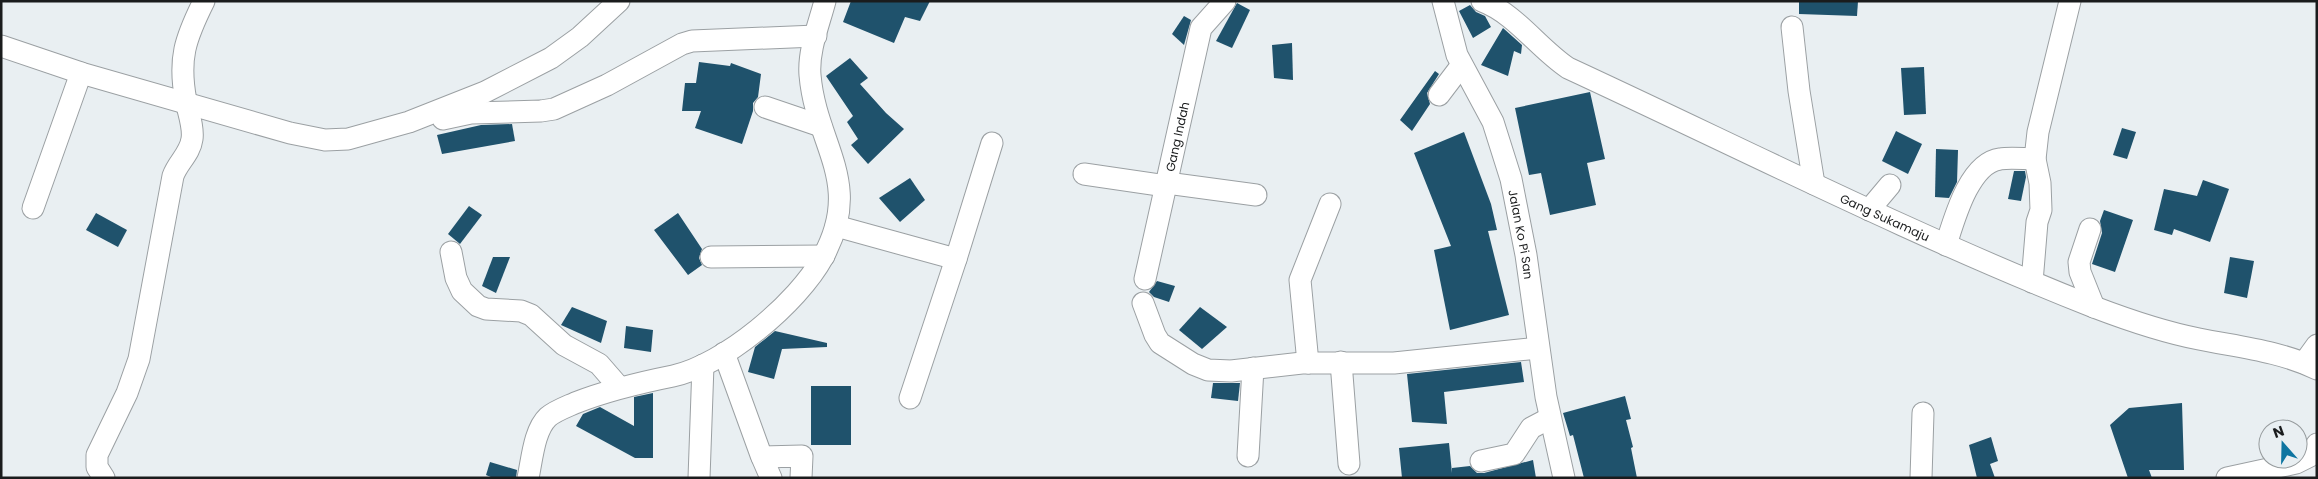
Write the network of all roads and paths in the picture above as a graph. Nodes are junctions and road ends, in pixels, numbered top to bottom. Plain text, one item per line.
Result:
1 (204, 1) edge
2 (618, 1) edge
3 (825, 1) edge
4 (1225, 1) edge
5 (1443, 1) edge
6 (1482, 1) edge
7 (2070, 1) edge
8 (1792, 27) dead end
9 (816, 36) junction
10 (1, 46) edge
11 (1461, 66) junction
12 (81, 73) junction
13 (1439, 95) dead end
14 (186, 103) junction
15 (766, 107) dead end
16 (821, 126) junction
17 (360, 136) junction
18 (992, 143) dead end
19 (2035, 159) junction
20 (1084, 174) dead end
21 (1166, 184) junction
22 (1814, 184) junction
23 (1890, 185) dead end
24 (1256, 195) dead end
25 (1330, 204) dead end
26 (33, 208) dead end
27 (1869, 210) junction
28 (836, 226) junction
29 (2090, 228) dead end
30 (1946, 246) junction
31 (450, 252) dead end
32 (824, 256) junction
33 (711, 257) dead end
34 (956, 259) junction
35 (1145, 279) dead end
36 (2032, 282) junction
37 (1143, 303) dead end
38 (2094, 307) junction
39 (2317, 345) edge
40 (1538, 348) junction
41 (724, 353) junction
42 (1308, 362) junction
43 (1341, 362) junction
44 (703, 365) junction
45 (2310, 366) edge
46 (1253, 368) junction
47 (619, 387) junction
48 (910, 398) dead end
49 (1923, 413) dead end
50 (1550, 418) junction
51 (2317, 444) edge
52 (1248, 456) dead end
53 (762, 457) junction
54 (1481, 461) dead end
55 (1349, 464) dead end
56 (104, 478) edge
57 (528, 478) edge
58 (699, 478) edge
59 (772, 478) edge
60 (801, 478) edge
61 (1564, 478) edge
62 (1920, 478) edge
63 (2227, 478) edge

1 - 14 street
2 - 17 street
3 - 9 street
4 - 21 street, Gang Indah
5 - 11 street, Jalan Ko Pi San
6 - 22 street, Gang Sukamaju
7 - 19 street
8 - 22 street
9 - 16 street
9 - 17 street
10 - 12 street
11 - 13 street
11 - 40 street, Jalan Ko Pi San
12 - 14 street
12 - 26 street
14 - 17 street
14 - 56 street
15 - 16 street
16 - 28 street
18 - 34 street
19 - 30 street
19 - 36 street
20 - 21 street
21 - 24 street
21 - 35 street, Gang Indah
22 - 27 street, Gang Sukamaju
23 - 27 street
25 - 42 street
27 - 30 street, Gang Sukamaju
28 - 32 street
28 - 34 street
29 - 38 street
30 - 36 street, Gang Sukamaju
31 - 47 street
32 - 33 street
32 - 41 street
34 - 48 street
36 - 38 street, Gang Sukamaju
37 - 46 street
38 - 45 street, Gang Sukamaju
39 - 45 street
40 - 43 street
40 - 50 street, Jalan Ko Pi San
41 - 44 street
41 - 53 street
42 - 43 street
42 - 46 street
43 - 55 street
44 - 47 street
44 - 58 street
46 - 52 street
47 - 57 street
49 - 62 street
50 - 54 street
50 - 61 street, Jalan Ko Pi San
51 - 63 street
53 - 59 street
53 - 60 street

